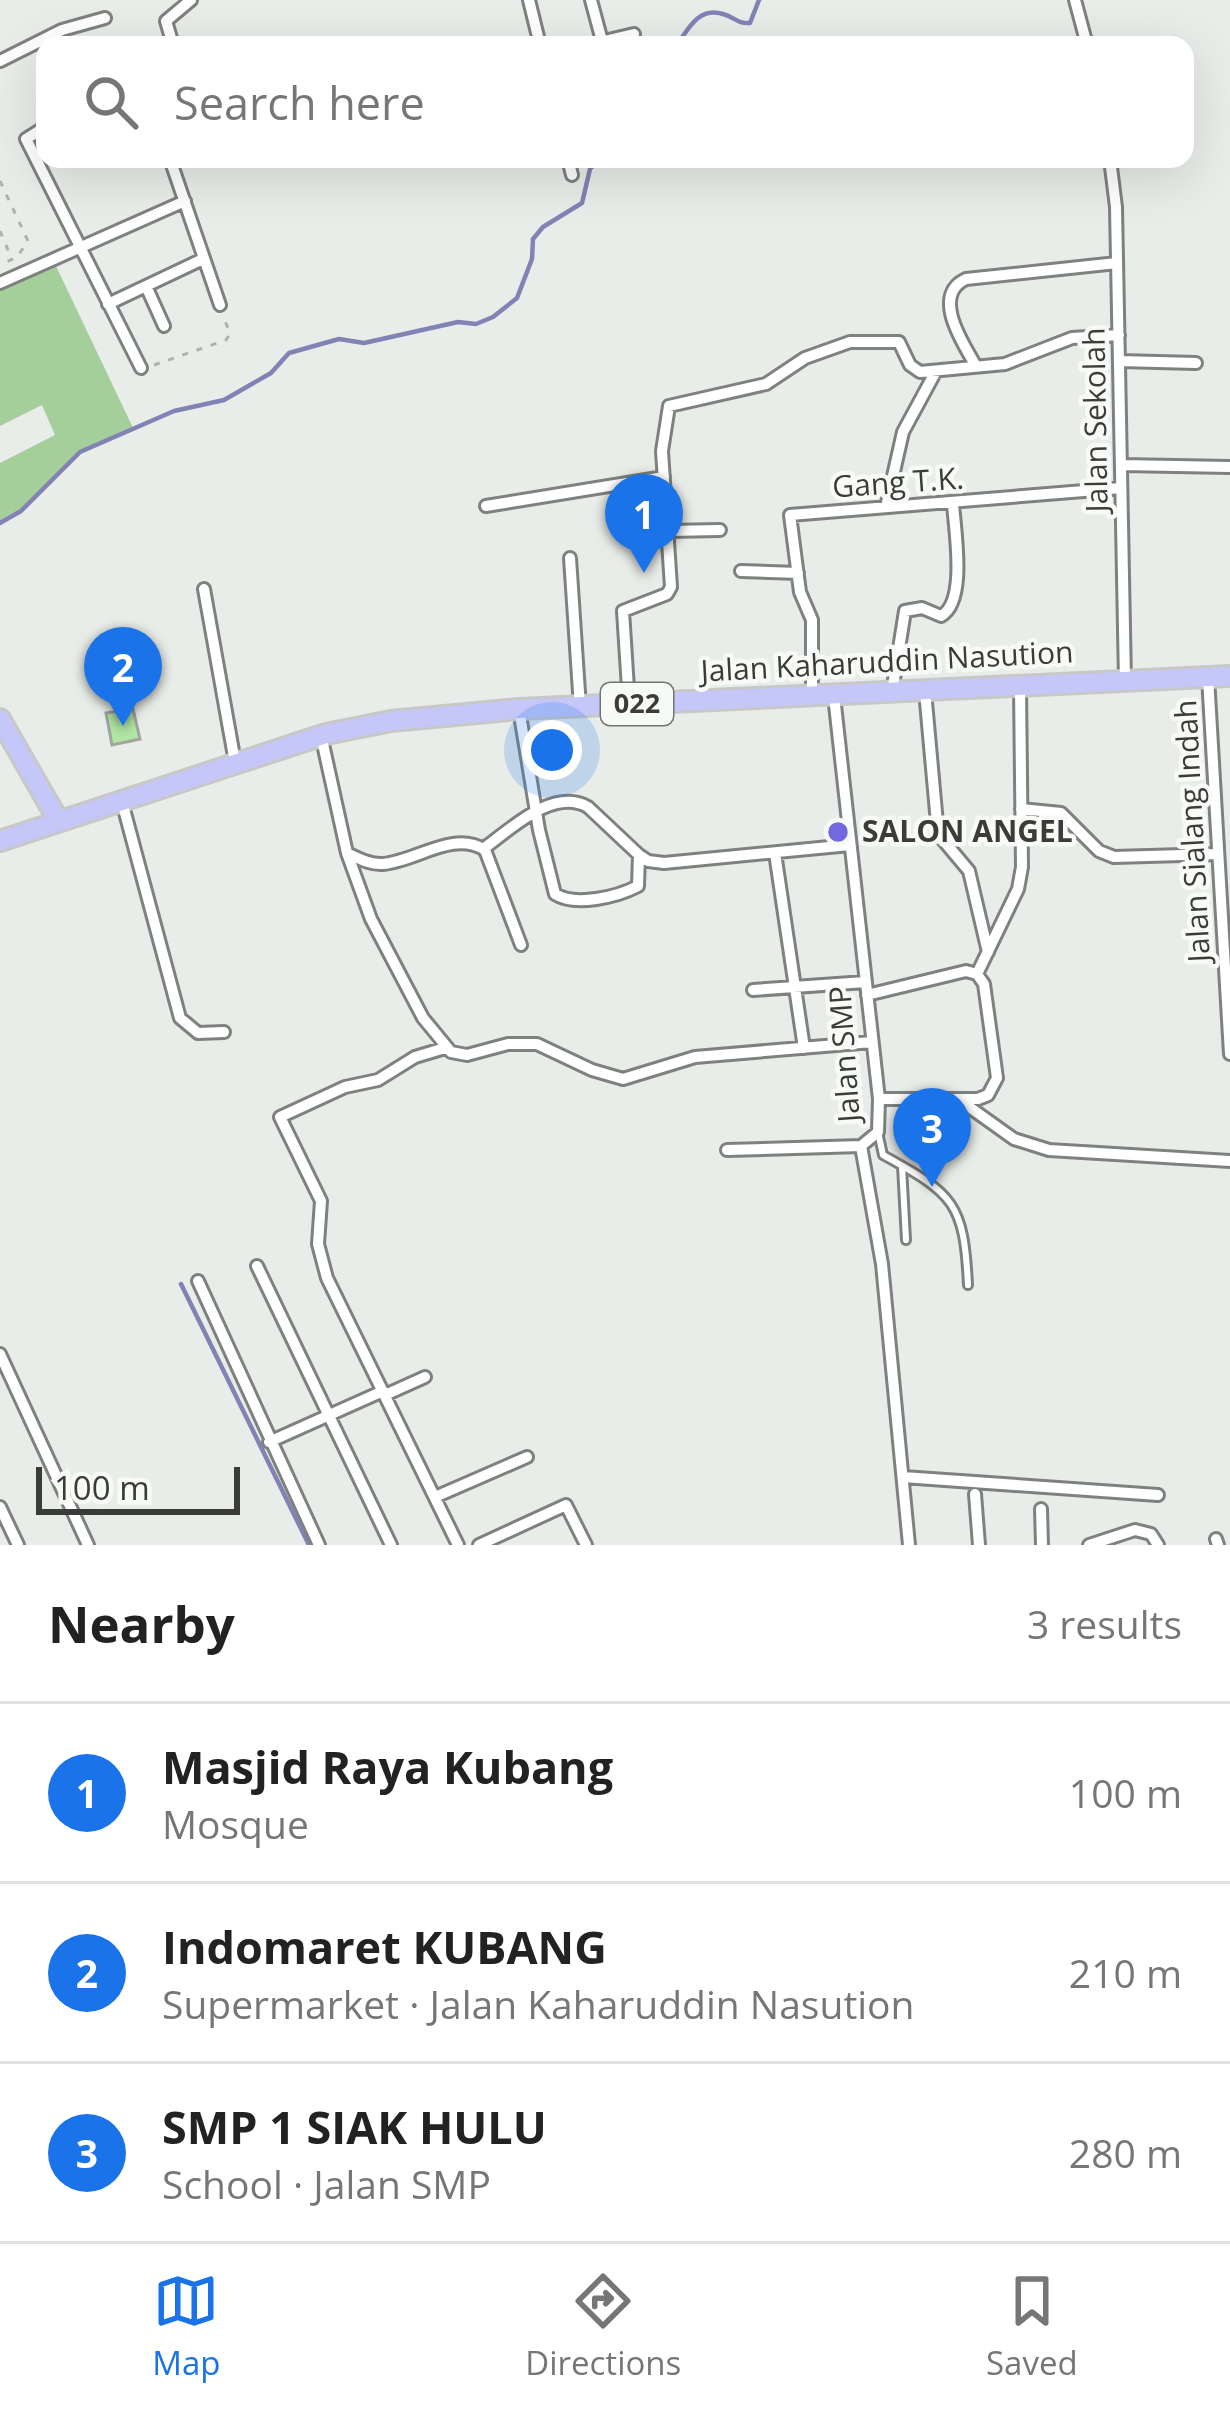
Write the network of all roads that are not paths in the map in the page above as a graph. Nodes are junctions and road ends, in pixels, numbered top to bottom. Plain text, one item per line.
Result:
1 (191, 0) edge
2 (529, 0) edge
3 (591, 0) edge
4 (1075, 0) edge
5 (105, 18) dead end
6 (634, 34) dead end
7 (50, 36) edge
8 (170, 36) edge
9 (538, 36) edge
10 (601, 36) edge
11 (625, 36) edge
12 (1085, 36) edge
13 (36, 43) edge
14 (0, 61) edge
15 (36, 133) edge
16 (36, 158) edge
17 (41, 168) edge
18 (173, 168) edge
19 (570, 168) edge
20 (1111, 168) edge
21 (572, 175) dead end
22 (185, 201) junction
23 (82, 245) junction
24 (203, 259) junction
25 (1117, 262) junction
26 (0, 283) edge
27 (146, 286) junction
28 (108, 304) junction
29 (220, 304) road end
30 (164, 326) dead end
31 (1119, 335) junction
32 (1119, 361) junction
33 (1196, 363) dead end
34 (976, 366) junction
35 (140, 368) road end
36 (936, 371) junction
37 (1121, 466) junction
38 (1230, 467) edge
39 (664, 477) junction
40 (1121, 488) junction
41 (953, 505) junction
42 (486, 506) dead end
43 (886, 507) junction
44 (720, 530) dead end
45 (667, 531) junction
46 (570, 558) dead end
47 (741, 571) dead end
48 (798, 573) junction
49 (204, 589) dead end
50 (1230, 676) edge
51 (1208, 677) junction
52 (1125, 681) junction
53 (1020, 687) junction
54 (925, 691) junction
55 (892, 692) junction
56 (812, 695) junction
57 (834, 696) junction
58 (629, 704) junction
59 (580, 707) junction
60 (519, 709) junction
61 (0, 719) edge
62 (321, 735) junction
63 (235, 762) junction
64 (121, 798) junction
65 (1021, 809) junction
66 (536, 811) junction
67 (58, 820) junction
68 (0, 841) edge
69 (850, 845) junction
70 (483, 848) junction
71 (346, 853) junction
72 (775, 853) junction
73 (1217, 854) junction
74 (639, 855) junction
75 (1226, 914) edge
76 (521, 945) dead end
77 (988, 952) junction
78 (977, 974) junction
79 (795, 987) junction
80 (866, 988) junction
81 (752, 990) dead end
82 (224, 1032) dead end
83 (872, 1042) junction
84 (804, 1048) junction
85 (448, 1050) junction
86 (1230, 1054) edge
87 (879, 1099) junction
88 (958, 1099) junction
89 (878, 1132) junction
90 (861, 1146) junction
91 (727, 1150) dead end
92 (1230, 1161) edge
93 (902, 1165) junction
94 (906, 1240) dead end
95 (257, 1266) dead end
96 (198, 1281) dead end
97 (968, 1285) dead end
98 (0, 1354) edge
99 (424, 1377) dead end
100 (384, 1393) junction
101 (331, 1415) junction
102 (269, 1442) junction
103 (527, 1457) dead end
104 (903, 1477) junction
105 (975, 1494) dead end
106 (1158, 1496) dead end
107 (435, 1497) junction
108 (0, 1507) edge
109 (1041, 1509) dead end
110 (506, 1539) edge
111 (18, 1545) edge
112 (88, 1545) edge
113 (319, 1545) edge
114 (391, 1545) edge
115 (458, 1545) edge
116 (479, 1545) edge
117 (586, 1545) edge
118 (909, 1545) edge
119 (980, 1545) edge
120 (1042, 1545) edge
121 (1089, 1545) edge
122 (1158, 1545) edge

1 - 8 street
2 - 9 street
3 - 10 street
4 - 12 street
5 - 7 street
6 - 11 street
13 - 14 street
15 - 16 street
17 - 23 street
18 - 22 street
19 - 21 street
20 - 25 street, Jalan Sekolah
22 - 23 street
22 - 24 street
23 - 26 street
23 - 28 street
24 - 27 street
24 - 29 street
25 - 31 street, Jalan Sekolah
25 - 34 street
27 - 28 street
27 - 30 street
28 - 35 street
31 - 32 street, Jalan Sekolah
31 - 34 street
32 - 33 street
32 - 37 street, Jalan Sekolah
34 - 36 street
36 - 39 street
36 - 43 street
37 - 38 street
37 - 40 street, Jalan Sekolah
39 - 42 street
39 - 45 street
40 - 41 street, Gang T.K.
40 - 52 street, Jalan Sekolah
41 - 43 street, Gang T.K.
41 - 55 street
43 - 48 street, Gang T.K.
44 - 45 street
45 - 58 street
46 - 59 street
47 - 48 street
48 - 56 street, Gang T.K.
49 - 63 street
50 - 51 highway, Jalan Kaharuddin Nasution / 022
51 - 52 highway, Jalan Kaharuddin Nasution / 022
51 - 73 street, Jalan Sialang Indah
52 - 53 highway, Jalan Kaharuddin Nasution / 022
53 - 54 highway, Jalan Kaharuddin Nasution / 022
53 - 65 street
54 - 55 highway, Jalan Kaharuddin Nasution / 022
54 - 77 street
55 - 57 highway, Jalan Kaharuddin Nasution / 022
56 - 57 highway, Jalan Kaharuddin Nasution / 022
56 - 58 highway, Jalan Kaharuddin Nasution / 022
57 - 69 street, Jalan SMP
58 - 59 highway, Jalan Kaharuddin Nasution / 022
59 - 60 highway, Jalan Kaharuddin Nasution / 022
60 - 62 highway, Jalan Kaharuddin Nasution / 022
60 - 66 street
61 - 67 highway
62 - 63 highway, Jalan Kaharuddin Nasution / 022
62 - 71 street
63 - 64 highway, Jalan Kaharuddin Nasution / 022
64 - 67 highway, Jalan Kaharuddin Nasution / 022
64 - 82 street
65 - 73 street
65 - 77 street
66 - 70 street
66 - 74 street
66 - 74 street
67 - 68 highway, 022
69 - 72 street
69 - 80 street, Jalan SMP
70 - 71 street
70 - 76 street
71 - 85 street
72 - 74 street
72 - 79 street
73 - 75 street, Jalan Sialang Indah
75 - 86 street, Jalan Sialang Indah
77 - 78 street
78 - 80 street
78 - 88 street
79 - 80 street
79 - 81 street
79 - 84 street
80 - 83 street, Jalan SMP
83 - 84 street
83 - 87 street, Jalan SMP
84 - 85 street
85 - 100 street
87 - 88 street
87 - 89 street, Jalan SMP
88 - 92 street
89 - 90 street, Jalan SMP
89 - 93 lane
90 - 91 street
90 - 104 street, Jalan SMP
93 - 94 lane
93 - 97 lane
95 - 101 street
96 - 102 street
98 - 112 street
99 - 100 street
100 - 101 street
100 - 107 street
101 - 102 street
101 - 114 street
102 - 113 street
103 - 107 street
104 - 106 street
104 - 118 street, Jalan SMP
105 - 119 street
107 - 115 street
108 - 111 street
109 - 120 street
110 - 116 street
110 - 117 street
121 - 122 street

